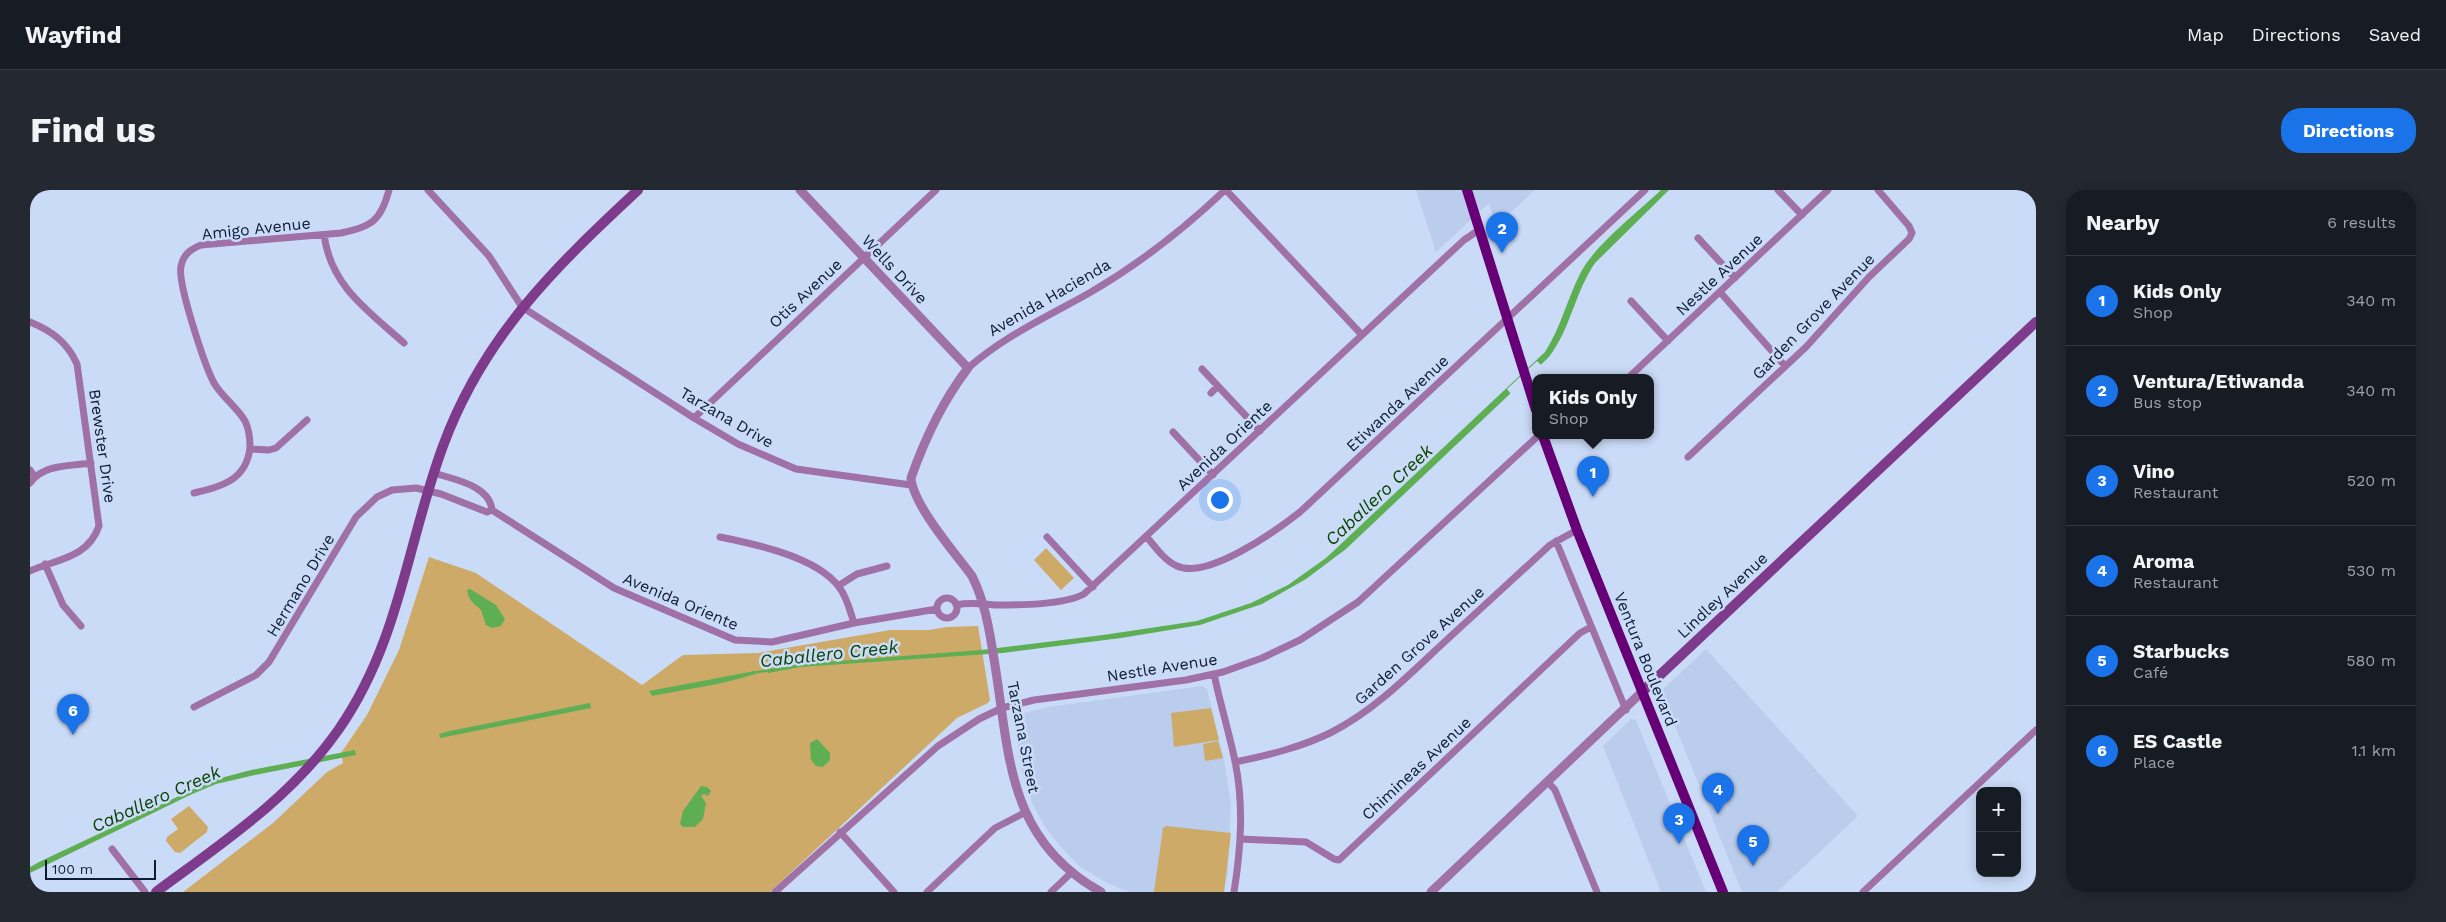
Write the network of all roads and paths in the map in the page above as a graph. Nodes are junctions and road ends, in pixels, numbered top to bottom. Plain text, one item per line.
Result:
1 (389, 190) edge
2 (428, 190) edge
3 (638, 190) edge
4 (800, 190) edge
5 (936, 190) edge
6 (1226, 190) edge
7 (1467, 190) edge
8 (1645, 190) edge
9 (1778, 190) edge
10 (1828, 190) edge
11 (1878, 190) edge
12 (1802, 215) junction
13 (1479, 230) junction
14 (324, 234) junction
15 (1698, 238) dead end
16 (864, 257) junction
17 (1735, 278) junction
18 (1720, 292) junction
19 (1631, 300) dead end
20 (522, 307) junction
21 (1507, 320) junction
22 (30, 322) edge
23 (2036, 322) edge
24 (1362, 335) junction
25 (1668, 341) junction
26 (404, 343) dead end
27 (1785, 366) junction
28 (968, 368) junction
29 (1202, 369) dead end
30 (1632, 374) edge
31 (1218, 386) junction
32 (1211, 393) dead end
33 (1532, 398) edge
34 (694, 418) junction
35 (307, 420) dead end
36 (1260, 431) junction
37 (1173, 432) dead end
38 (1535, 439) edge
39 (1544, 439) edge
40 (250, 449) junction
41 (1688, 457) dead end
42 (91, 463) junction
43 (434, 472) junction
44 (32, 474) edge
45 (1213, 475) junction
46 (30, 483) edge
47 (911, 485) junction
48 (429, 490) junction
49 (194, 493) dead end
50 (492, 510) junction
51 (1577, 530) junction
52 (720, 537) dead end
53 (1047, 537) dead end
54 (1147, 537) junction
55 (1556, 540) junction
56 (44, 564) junction
57 (887, 566) dead end
58 (30, 571) edge
59 (838, 586) junction
60 (1093, 587) junction
61 (983, 604) junction
62 (956, 605) junction
63 (937, 609) junction
64 (854, 623) junction
65 (81, 626) dead end
66 (1591, 627) junction
67 (1214, 674) junction
68 (1644, 690) junction
69 (194, 708) dead end
70 (1002, 708) junction
71 (1626, 710) junction
72 (2036, 730) edge
73 (1235, 762) junction
74 (1548, 782) junction
75 (1024, 813) junction
76 (840, 832) junction
77 (1241, 839) junction
78 (112, 849) dead end
79 (1071, 873) junction
80 (1595, 891) edge
81 (145, 892) edge
82 (156, 892) edge
83 (776, 892) edge
84 (894, 892) edge
85 (927, 892) edge
86 (1052, 892) edge
87 (1101, 892) edge
88 (1234, 892) edge
89 (1431, 892) edge
90 (1723, 892) edge
91 (1863, 892) edge

1 - 14 street, Amigo Avenue
2 - 20 street, Tarzana Drive
3 - 20 main road
4 - 16 street, Wells Drive
5 - 16 street, Otis Avenue
6 - 24 street
6 - 28 street, Avenida Hacienda
7 - 13 main road
8 - 21 street, Etiwanda Avenue
9 - 12 street
10 - 12 street, Nestle Avenue
11 - 27 street, Garden Grove Avenue
12 - 17 street, Nestle Avenue
13 - 21 main road
13 - 24 street, Avenida Oriente
14 - 26 street
14 - 40 street, Amigo Avenue
15 - 17 street
16 - 28 street, Wells Drive
16 - 34 street, Otis Avenue
17 - 18 street, Nestle Avenue
18 - 25 street, Nestle Avenue
18 - 27 street
19 - 25 street
20 - 34 street, Tarzana Drive
20 - 43 main road
21 - 33 main road
21 - 54 street, Etiwanda Avenue
22 - 42 street, Brewster Drive
23 - 68 main road, Lindley Avenue
24 - 36 street, Avenida Oriente
25 - 30 street, Nestle Avenue
27 - 41 street, Garden Grove Avenue
28 - 47 street, Avenida Hacienda
29 - 31 street
31 - 32 street
31 - 36 street
34 - 47 street, Tarzana Drive
35 - 40 street
36 - 45 street, Avenida Oriente
37 - 45 street
38 - 67 street, Nestle Avenue
39 - 51 main road, Ventura Boulevard
40 - 49 street
42 - 44 street
42 - 56 street, Brewster Drive
43 - 48 main road
43 - 50 street, Avenida Oriente
44 - 46 street
45 - 54 street, Avenida Oriente
47 - 61 street
48 - 50 street, Avenida Oriente
48 - 69 street, Hermano Drive
48 - 82 main road
50 - 64 street, Avenida Oriente
51 - 55 street, Garden Grove Avenue
51 - 68 main road, Ventura Boulevard
52 - 59 street
53 - 60 street
54 - 60 street, Avenida Oriente
55 - 66 street
55 - 73 street, Garden Grove Avenue
56 - 58 street, Brewster Drive
56 - 65 street
57 - 59 street
59 - 64 street
60 - 61 street, Avenida Oriente
61 - 62 street, Avenida Oriente
61 - 70 street, Tarzana Street
62 - 63 street, Avenida Oriente
62 - 63 street, Avenida Oriente
63 - 64 street, Avenida Oriente
66 - 71 street
66 - 77 street, Chimineas Avenue
67 - 70 street, Nestle Avenue
67 - 73 street
68 - 71 street, Lindley Avenue
68 - 90 main road, Ventura Boulevard
70 - 75 street, Tarzana Street
70 - 76 street, Nestle Avenue
71 - 74 street, Lindley Avenue
72 - 91 street
73 - 77 street
74 - 80 street
74 - 89 street, Lindley Avenue
75 - 79 street, Tarzana Street
75 - 85 street
76 - 83 street, Nestle Avenue
76 - 84 street
77 - 88 street
78 - 81 street
79 - 86 street
79 - 87 street, Tarzana Street

